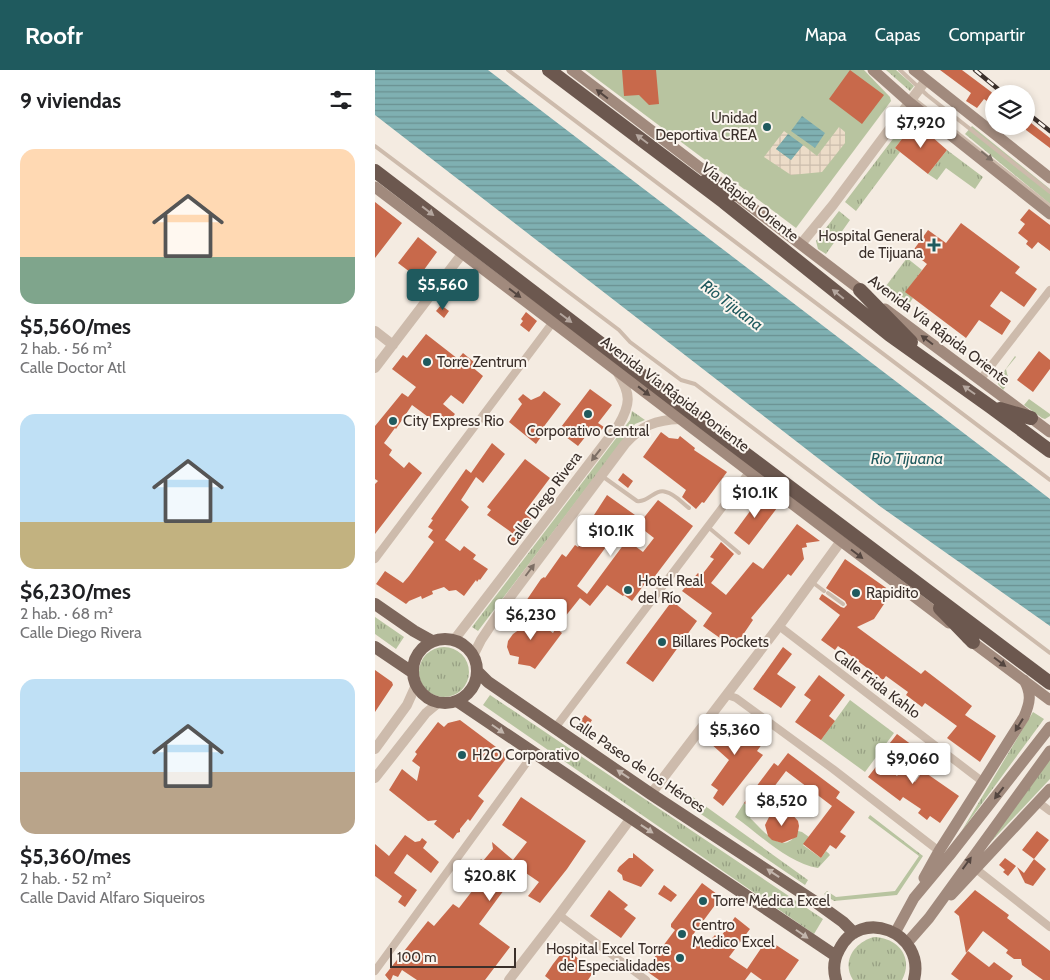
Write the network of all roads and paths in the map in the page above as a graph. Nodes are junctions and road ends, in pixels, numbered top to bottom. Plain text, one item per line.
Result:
1 (508, 70) edge
2 (549, 70) edge
3 (572, 70) edge
4 (873, 70) edge
5 (881, 70) edge
6 (900, 70) edge
7 (914, 70) edge
8 (923, 84) junction
9 (911, 100) junction
10 (375, 146) edge
11 (672, 162) junction
12 (375, 171) edge
13 (375, 176) edge
14 (1050, 178) edge
15 (375, 187) edge
16 (399, 189) junction
17 (1050, 192) edge
18 (735, 194) junction
19 (1050, 206) edge
20 (1050, 214) edge
21 (801, 244) junction
22 (462, 254) junction
23 (860, 290) junction
24 (1050, 290) edge
25 (553, 322) junction
26 (375, 331) edge
27 (393, 345) junction
28 (931, 365) junction
29 (375, 368) edge
30 (614, 368) junction
31 (980, 380) junction
32 (991, 407) junction
33 (1031, 418) junction
34 (680, 419) junction
35 (1050, 432) edge
36 (1050, 451) edge
37 (750, 471) junction
38 (602, 476) junction
39 (1050, 480) edge
40 (689, 508) dead end
41 (708, 527) junction
42 (841, 541) junction
43 (739, 553) dead end
44 (375, 559) edge
45 (907, 576) junction
46 (812, 582) junction
47 (375, 604) edge
48 (843, 604) dead end
49 (779, 626) junction
50 (454, 640) junction
51 (432, 641) junction
52 (973, 642) junction
53 (375, 647) edge
54 (1050, 653) edge
55 (474, 654) junction
56 (477, 671) junction
57 (412, 672) junction
58 (1024, 680) junction
59 (1050, 683) edge
60 (416, 685) junction
61 (731, 694) junction
62 (1050, 700) edge
63 (457, 701) junction
64 (438, 703) junction
65 (1050, 727) edge
66 (555, 728) junction
67 (375, 749) edge
68 (1050, 750) edge
69 (533, 754) junction
70 (375, 778) edge
71 (983, 782) junction
72 (1050, 789) edge
73 (651, 794) junction
74 (1038, 802) junction
75 (1050, 811) edge
76 (631, 818) junction
77 (939, 851) junction
78 (976, 869) junction
79 (914, 898) junction
80 (559, 915) junction
81 (929, 918) junction
82 (1050, 927) edge
83 (854, 933) junction
84 (895, 933) junction
85 (907, 943) junction
86 (836, 956) junction
87 (375, 971) edge
88 (513, 978) edge
89 (917, 978) edge
90 (646, 980) edge
91 (837, 980) edge

1 - 39 lane
11 -> 2 highway, Vía Rápida Oriente
18 -> 3 main road, Avenida Vía Rápida Oriente
4 - 9 main road
5 - 9 lane
6 - 8 lane
7 - 8 main road
8 - 9 street
8 - 14 main road
8 - 17 lane
9 -> 19 lane
9 - 20 main road
9 - 21 street
10 - 54 lane
11 - 18 highway
28 -> 11 highway, Vía Rápida Oriente
12 - 16 highway, Avenida Vía Rápida Poniente
13 - 16 highway
15 - 22 main road, Avenida Vía Rápida Poniente
16 -> 45 highway, Avenida Vía Rápida Poniente
18 - 21 main road, Avenida Vía Rápida Oriente
21 - 23 main road, Avenida Vía Rápida Oriente
22 -> 25 main road, Avenida Vía Rápida Poniente
22 - 27 street
23 - 28 highway
31 -> 23 main road, Avenida Vía Rápida Oriente
24 - 31 street
25 - 30 main road, Avenida Vía Rápida Poniente
25 - 44 street
26 - 27 street
27 - 29 street
32 -> 28 highway, Vía Rápida Oriente
30 -> 34 main road, Avenida Vía Rápida Poniente
30 -> 50 street, Calle Diego Rivera
31 - 33 main road, Avenida Vía Rápida Oriente
32 - 33 highway
32 - 36 highway, Vía Rápida Oriente
33 - 35 main road, Avenida Vía Rápida Oriente
34 - 37 main road, Avenida Vía Rápida Poniente
34 - 38 street
37 - 41 street
37 - 42 main road, Avenida Vía Rápida Poniente
38 - 40 lane
55 -> 38 street
41 - 43 lane
41 - 66 street
42 - 46 street
42 -> 52 main road, Avenida Vía Rápida Poniente
45 - 52 highway
45 - 59 highway, Avenida Vía Rápida Poniente
46 - 48 lane
46 - 49 street
47 - 51 main road
49 - 61 street
49 - 71 street, Calle Frida Kahlo
50 - 51 main road
50 - 55 main road
51 - 57 main road
52 -> 58 main road, Avenida Vía Rápida Poniente
53 - 57 main road
55 - 56 main road
56 - 63 main road
56 - 66 main road, Calle Paseo de los Héroes
57 - 60 main road
58 - 62 main road, Avenida Vía Rápida Poniente
58 -> 71 main road
60 - 64 main road
60 - 67 street
61 - 73 street
61 - 77 street
63 - 64 main road
63 -> 69 main road
64 - 70 street
65 -> 79 main road
73 -> 66 main road, Calle Paseo de los Héroes
81 -> 68 main road
69 - 76 main road
69 - 87 street
71 - 77 main road
72 - 74 main road
83 -> 73 main road, Calle Paseo de los Héroes
74 - 75 street
74 - 78 main road
76 - 80 street
76 -> 86 main road
77 - 79 main road
78 - 81 main road
78 - 82 street
79 - 84 main road
80 - 88 street
80 - 90 street
81 - 85 main road
83 - 84 main road
83 - 86 main road
84 - 85 main road
85 - 89 main road
86 - 91 main road

